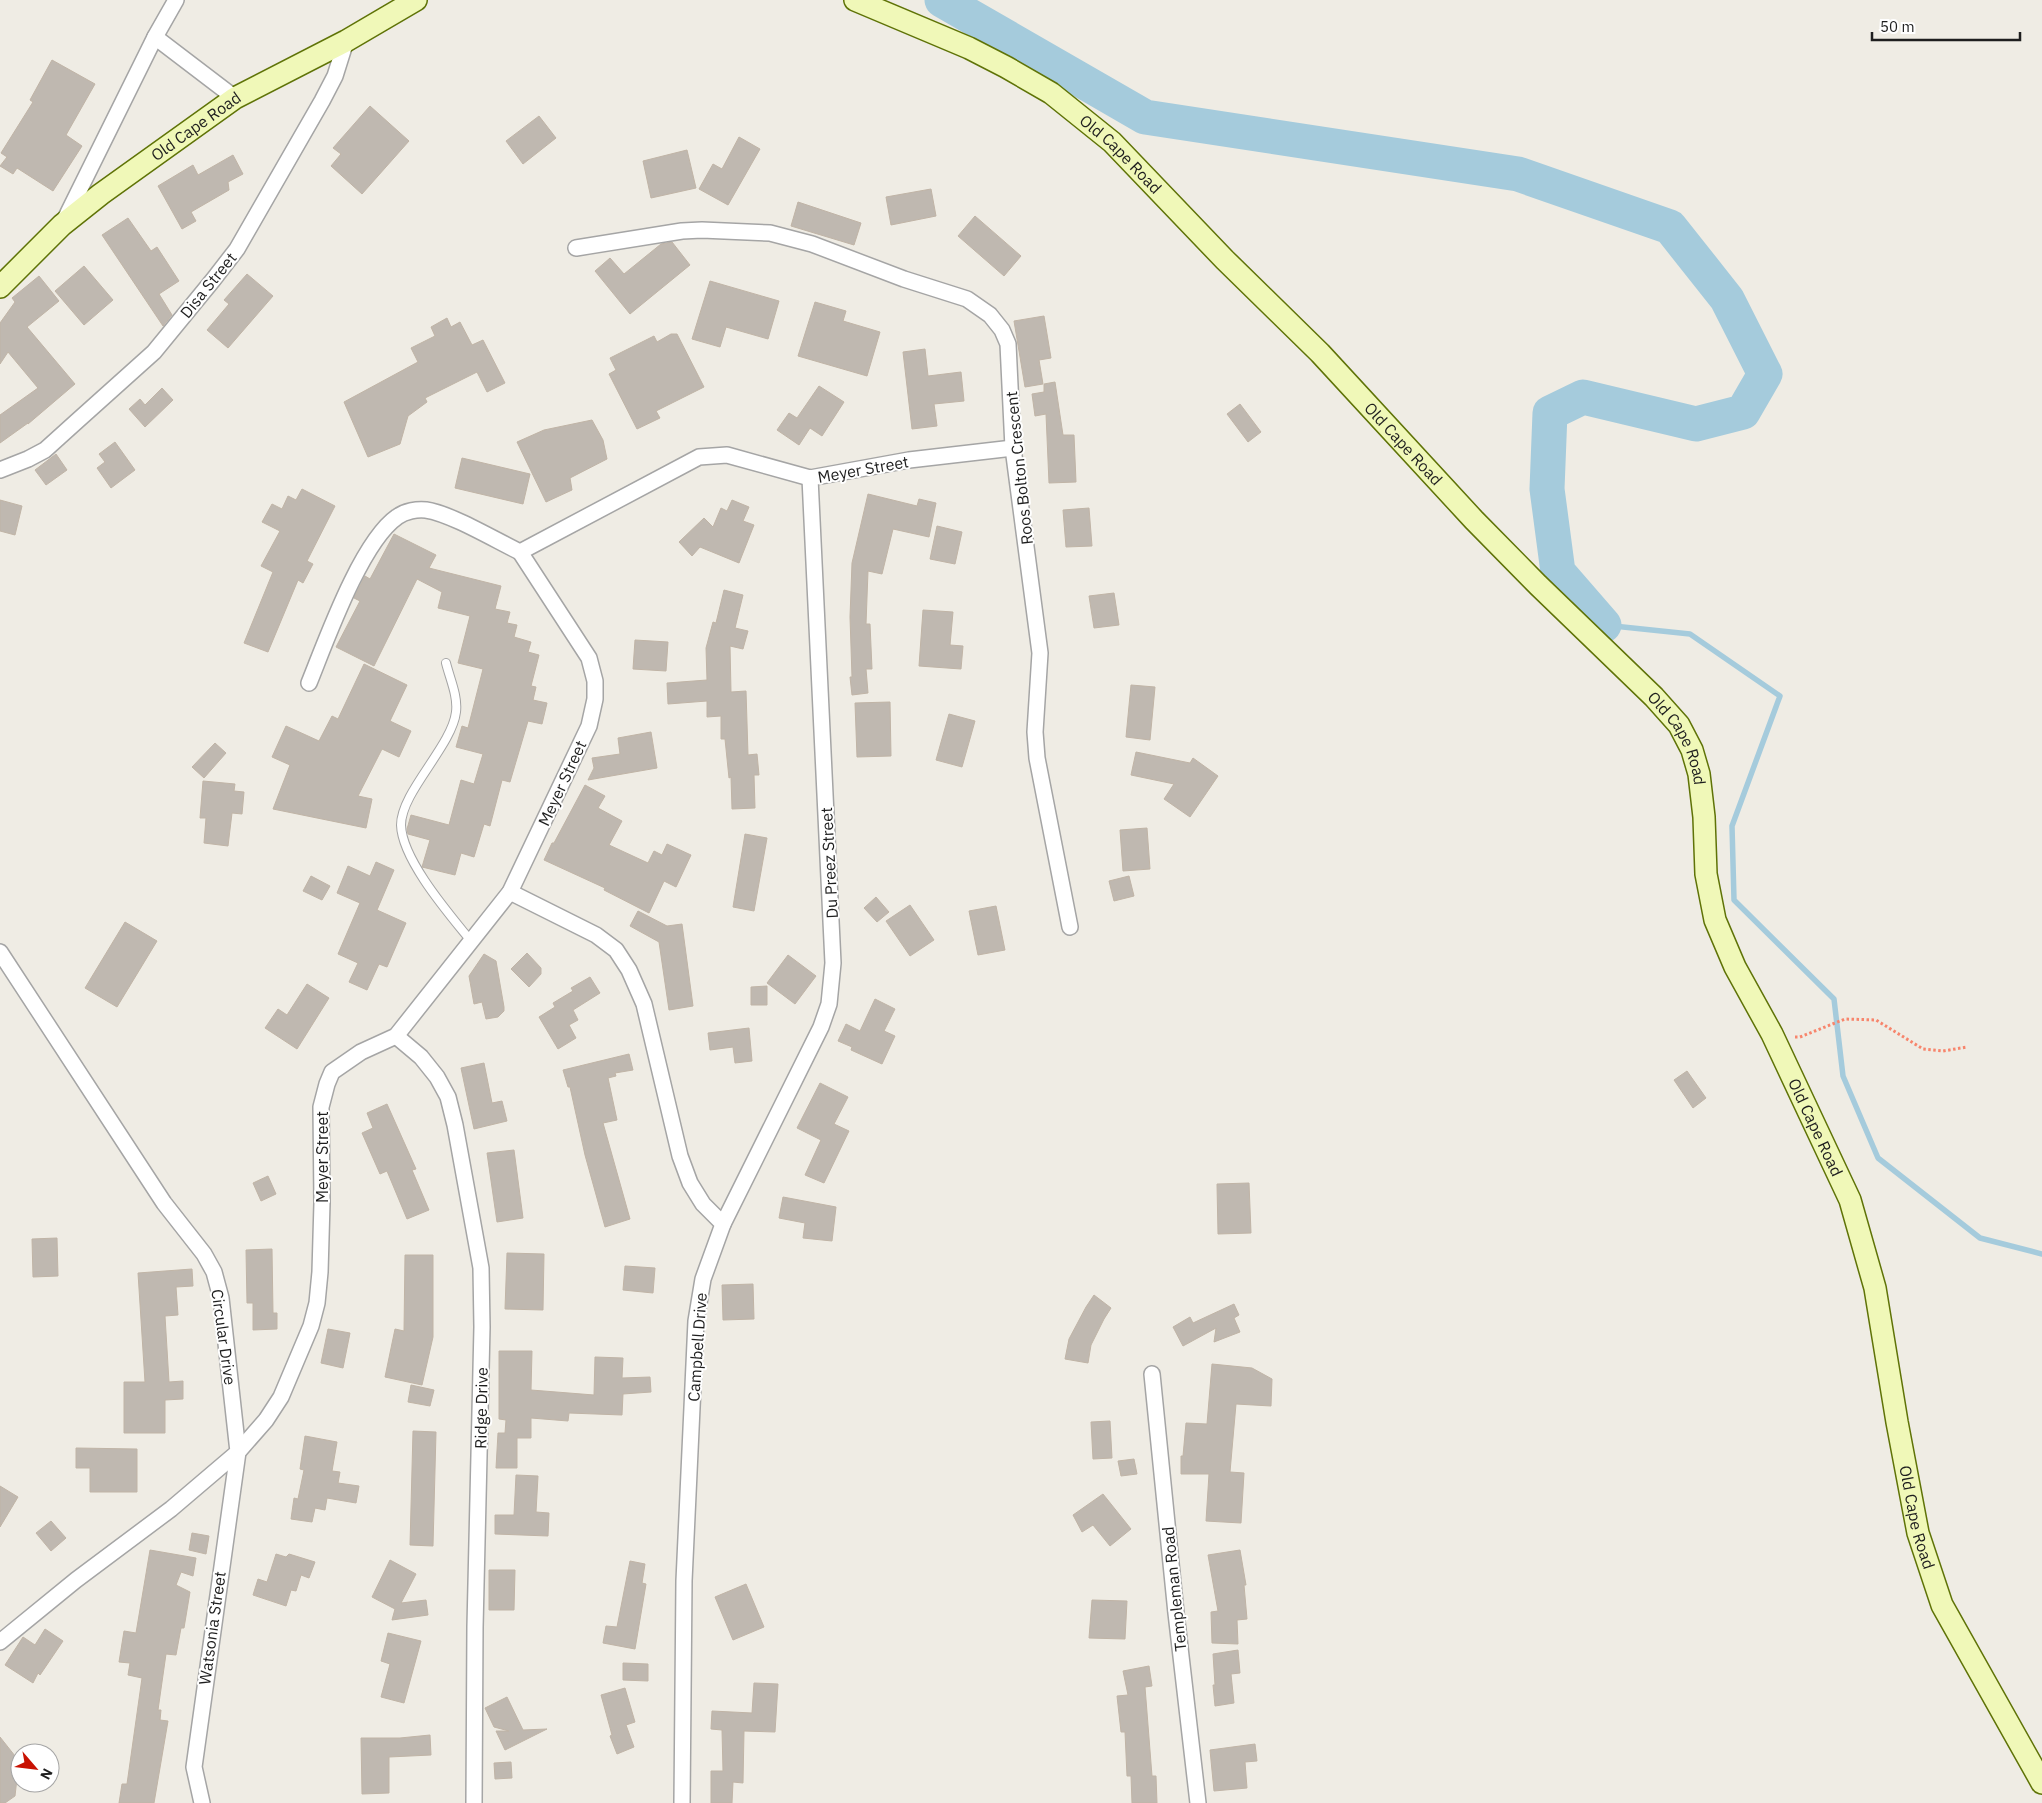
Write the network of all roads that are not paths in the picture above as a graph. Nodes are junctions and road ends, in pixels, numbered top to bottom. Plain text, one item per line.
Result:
1 (176, 0) edge
2 (416, 0) edge
3 (855, 0) edge
4 (156, 37) junction
5 (346, 41) junction
6 (235, 98) junction
7 (62, 225) junction
8 (576, 248) dead end
9 (0, 287) edge
10 (1014, 448) junction
11 (0, 470) edge
12 (810, 478) junction
13 (520, 552) junction
14 (446, 663) dead end
15 (309, 683) dead end
16 (510, 892) junction
17 (1070, 927) dead end
18 (471, 941) junction
19 (0, 952) edge
20 (396, 1036) junction
21 (723, 1224) junction
22 (1152, 1374) dead end
23 (238, 1452) junction
24 (0, 1642) edge
25 (2042, 1783) edge
26 (202, 1803) edge
27 (474, 1803) edge
28 (682, 1803) edge
29 (1198, 1803) edge

1 - 4 street
2 - 5 street, Old Cape Road
3 - 25 street, Old Cape Road
4 - 6 street
4 - 7 street
5 - 6 street, Old Cape Road
5 - 11 street, Disa Street
6 - 7 street, Old Cape Road
7 - 9 street, Old Cape Road
8 - 10 street, Roos Bolton Crescent
10 - 12 street, Meyer Street
10 - 17 street, Roos Bolton Crescent
12 - 13 street, Meyer Street
12 - 21 street, Du Preez Street
13 - 15 street
13 - 16 street, Meyer Street
14 - 18 lane
16 - 18 street, Meyer Street
16 - 21 street
18 - 20 street, Meyer Street
19 - 23 street, Circular Drive
20 - 23 street, Meyer Street
20 - 27 street, Ridge Drive
21 - 28 street, Campbell Drive
22 - 29 street, Templeman Road
23 - 24 street
23 - 26 street, Watsonia Street

